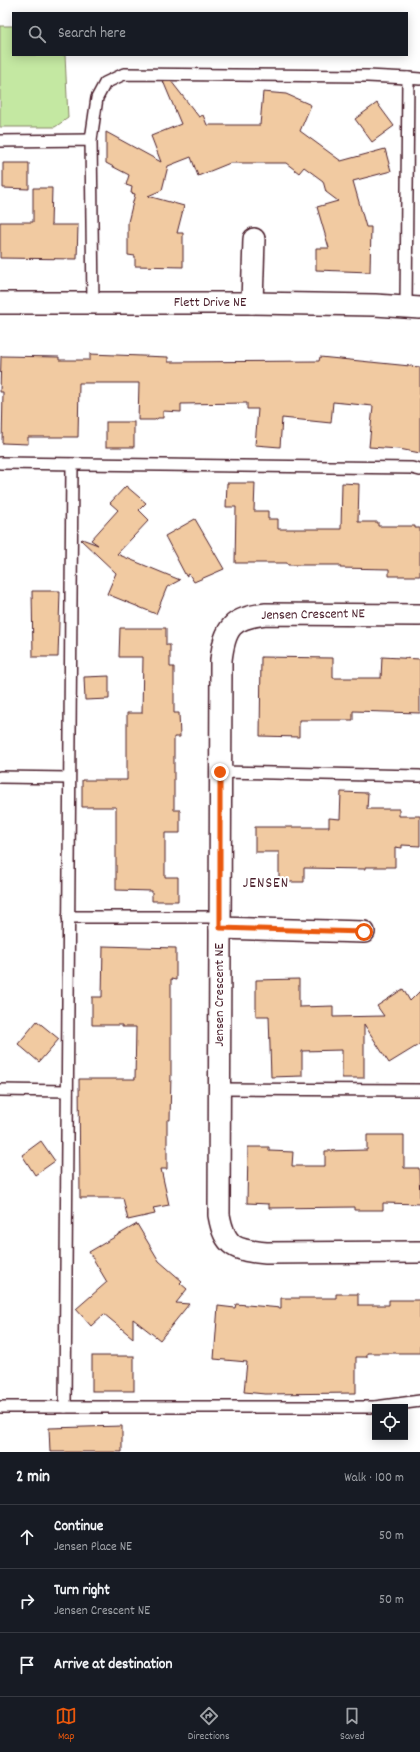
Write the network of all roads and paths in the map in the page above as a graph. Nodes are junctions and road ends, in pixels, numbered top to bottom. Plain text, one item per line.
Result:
1 (408, 78) junction
2 (420, 79) edge
3 (0, 140) edge
4 (91, 140) junction
5 (254, 239) dead end
6 (0, 303) edge
7 (93, 303) junction
8 (252, 304) junction
9 (413, 307) edge
10 (0, 463) edge
11 (72, 464) junction
12 (420, 470) edge
13 (420, 615) edge
14 (220, 772) junction
15 (420, 776) edge
16 (0, 777) edge
17 (69, 778) junction
18 (68, 917) junction
19 (220, 922) junction
20 (364, 932) dead end
21 (219, 1089) junction
22 (0, 1090) edge
23 (420, 1090) edge
24 (67, 1091) junction
25 (420, 1252) edge
26 (420, 1401) edge
27 (398, 1404) edge
28 (0, 1406) edge
29 (65, 1407) junction
30 (372, 1407) edge

1 - 2 lane
1 - 4 lane
1 - 9 lane
3 - 4 lane
4 - 7 lane
5 - 8 street
6 - 7 street, Flett Drive NE
7 - 8 street, Flett Drive NE
8 - 9 street, Flett Drive NE
10 - 11 lane
11 - 12 lane
11 - 17 lane
13 - 14 street, Jensen Crescent NE
14 - 15 lane
14 - 19 street, Jensen Crescent NE
16 - 17 lane
17 - 18 lane
18 - 19 lane
18 - 24 lane
19 - 20 street
19 - 21 street, Jensen Crescent NE
21 - 23 lane
21 - 25 street, Jensen Crescent NE
22 - 24 lane
24 - 29 lane
26 - 27 lane
28 - 29 lane
29 - 30 lane

